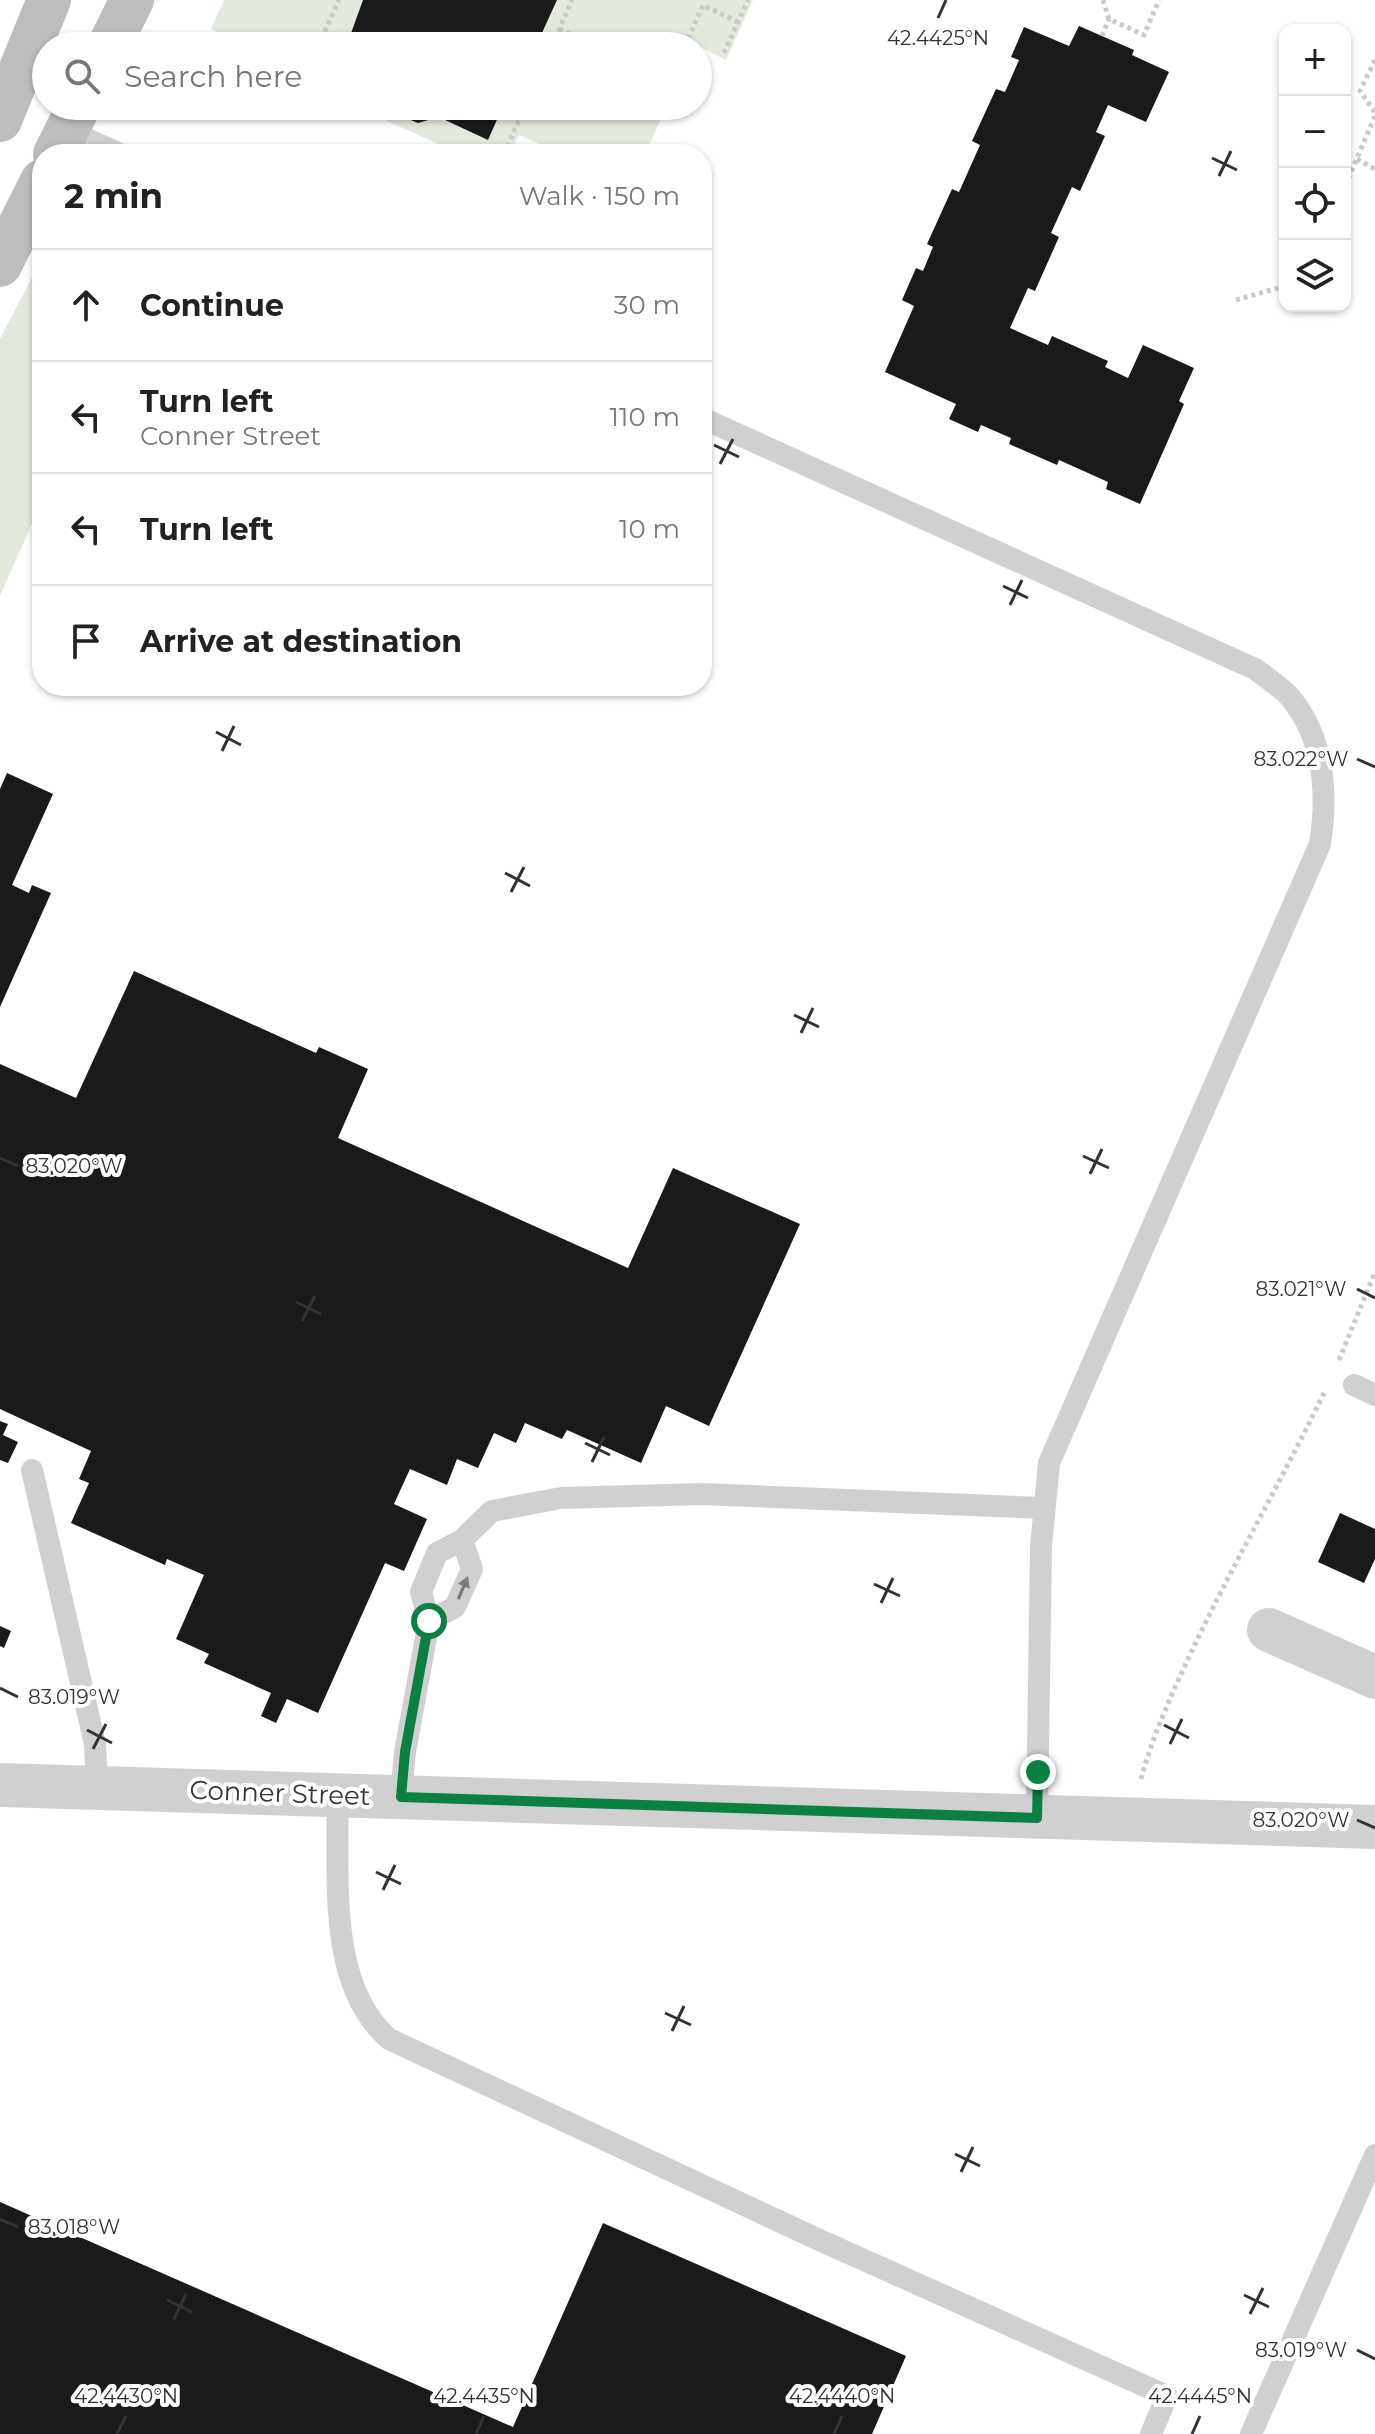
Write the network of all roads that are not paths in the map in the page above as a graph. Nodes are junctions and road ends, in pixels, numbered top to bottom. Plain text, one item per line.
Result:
1 (49, 0) edge
2 (132, 0) edge
3 (36, 32) edge
4 (116, 32) edge
5 (32, 42) edge
6 (0, 120) edge
7 (67, 130) edge
8 (98, 144) edge
9 (32, 201) edge
10 (0, 265) edge
11 (712, 423) edge
12 (1354, 1385) dead end
13 (1375, 1395) edge
14 (32, 1470) dead end
15 (1043, 1508) junction
16 (462, 1540) junction
17 (429, 1621) junction
18 (1269, 1630) dead end
19 (1375, 1677) edge
20 (0, 1785) edge
21 (97, 1788) junction
22 (337, 1794) junction
23 (401, 1797) junction
24 (1037, 1818) junction
25 (1375, 1827) edge
26 (1375, 2155) edge
27 (1151, 2434) edge
28 (1251, 2434) edge

1 - 3 main road
2 - 4 main road
5 - 6 main road
7 - 8 lane
9 - 10 main road
11 - 15 lane
12 - 13 lane
14 - 21 lane
15 - 16 lane
15 - 24 lane
16 - 17 lane
17 -> 16 lane
17 - 23 lane
18 - 19 street
20 - 21 street, Conner Street
21 - 22 street, Conner Street
22 - 23 street, Conner Street
22 - 27 lane
23 - 24 street, Conner Street
24 - 25 street, Conner Street
26 - 28 lane

